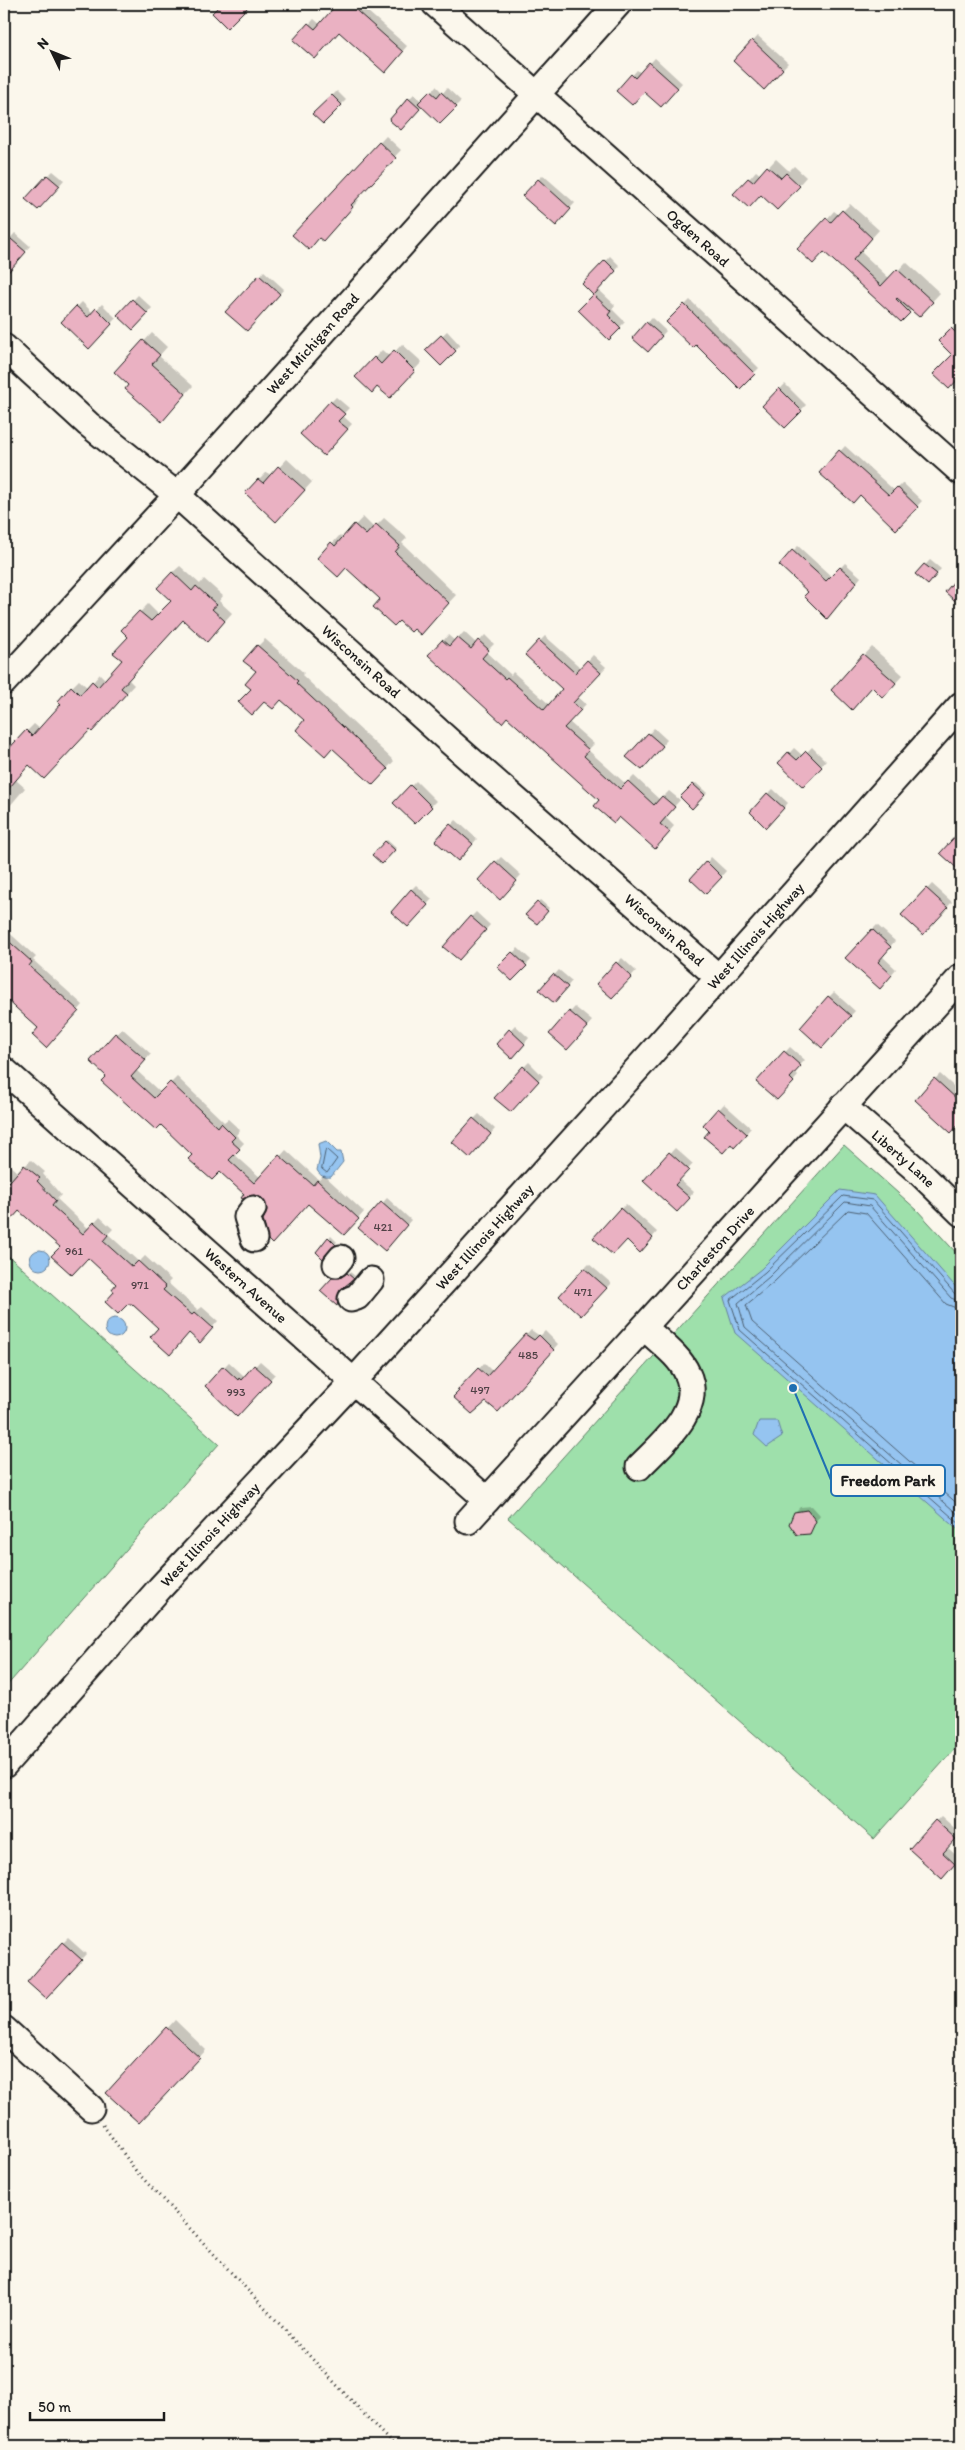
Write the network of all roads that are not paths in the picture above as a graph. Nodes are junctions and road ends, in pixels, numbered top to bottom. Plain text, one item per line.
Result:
1 (435, 4) edge
2 (618, 4) edge
3 (537, 93) junction
4 (4, 347) edge
5 (961, 472) edge
6 (177, 495) junction
7 (4, 682) edge
8 (961, 705) edge
9 (961, 977) edge
10 (718, 978) junction
11 (4, 1070) edge
12 (843, 1106) junction
13 (253, 1209) dead end
14 (961, 1213) edge
15 (254, 1239) dead end
16 (371, 1280) dead end
17 (351, 1299) dead end
18 (644, 1328) junction
19 (353, 1382) junction
20 (639, 1467) dead end
21 (487, 1500) junction
22 (468, 1521) dead end
23 (4, 1765) edge
24 (4, 2029) edge
25 (91, 2108) road end

1 - 3 street, Ogden Road
2 - 3 street, West Michigan Road
3 - 5 street, Ogden Road
3 - 6 street, West Michigan Road
4 - 6 street, Wisconsin Road
6 - 7 street, West Michigan Road
6 - 10 street, Wisconsin Road
8 - 10 street, West Illinois Highway
9 - 12 street, Charleston Drive
10 - 19 street, West Illinois Highway
11 - 19 street, Western Avenue
12 - 14 street, Liberty Lane
12 - 18 street, Charleston Drive
13 - 15 street
16 - 17 street
18 - 20 street
18 - 21 street, Charleston Drive
19 - 21 street, Western Avenue
19 - 23 street, West Illinois Highway
21 - 22 street, Charleston Drive
24 - 25 street

